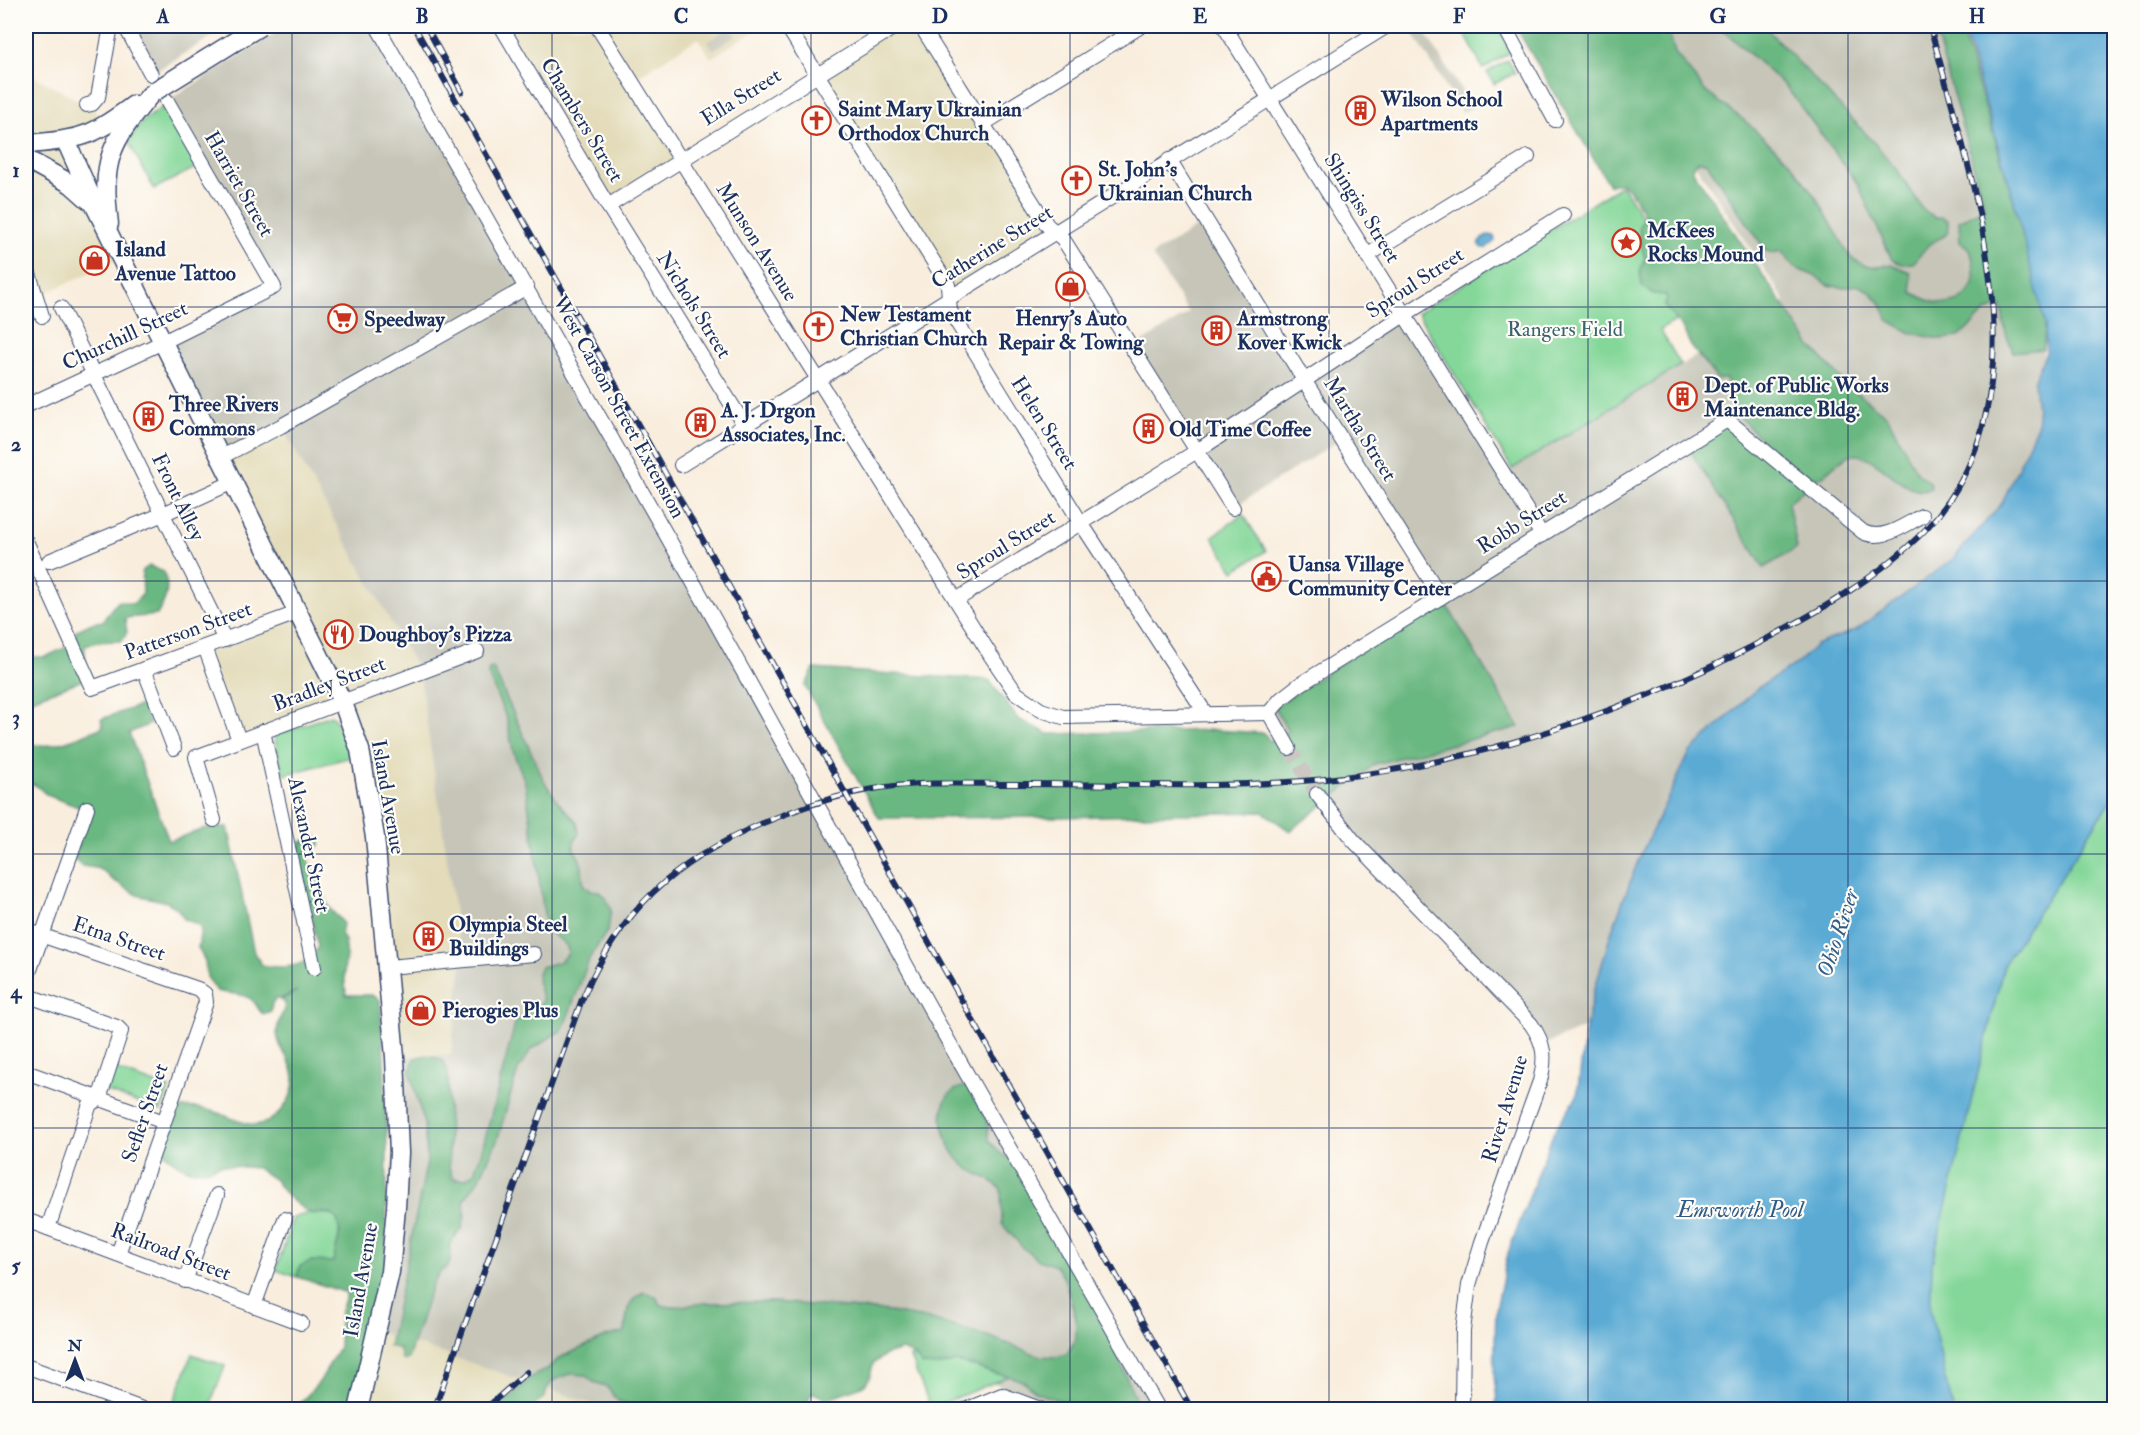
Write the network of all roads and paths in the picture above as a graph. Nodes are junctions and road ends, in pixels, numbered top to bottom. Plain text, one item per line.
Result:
1 (111, 26) edge
2 (125, 26) edge
3 (260, 26) edge
4 (377, 26) edge
5 (501, 26) edge
6 (597, 26) edge
7 (786, 26) edge
8 (896, 26) edge
9 (921, 26) edge
10 (1141, 26) edge
11 (1224, 26) edge
12 (1387, 26) edge
13 (1504, 26) edge
14 (1371, 30) edge
15 (816, 74) junction
16 (156, 90) junction
17 (1269, 99) junction
18 (87, 105) dead end
19 (1555, 120) dead end
20 (983, 124) junction
21 (29, 141) edge
22 (66, 141) junction
23 (1528, 157) dead end
24 (26, 159) edge
25 (681, 160) junction
26 (1169, 160) junction
27 (608, 206) junction
28 (96, 208) junction
29 (1563, 215) dead end
30 (1055, 232) junction
31 (111, 238) junction
32 (1368, 255) junction
33 (26, 264) edge
34 (274, 287) joint
35 (527, 287) junction
36 (949, 298) junction
37 (61, 308) dead end
38 (1404, 315) junction
39 (42, 316) dead end
40 (163, 342) junction
41 (94, 374) junction
42 (818, 380) junction
43 (1304, 380) junction
44 (26, 406) edge
45 (745, 426) junction
46 (1197, 451) junction
47 (221, 457) junction
48 (681, 465) dead end
49 (233, 482) junction
50 (1233, 508) dead end
51 (163, 514) junction
52 (1922, 516) dead end
53 (1081, 523) junction
54 (1542, 535) junction
55 (26, 541) edge
56 (49, 561) dead end
57 (1441, 597) junction
58 (956, 600) junction
59 (297, 613) junction
60 (225, 640) junction
61 (205, 647) junction
62 (477, 651) dead end
63 (144, 669) junction
64 (343, 704) junction
65 (1269, 713) junction
66 (1206, 714) junction
67 (263, 731) junction
68 (239, 740) junction
69 (174, 748) dead end
70 (1289, 748) tunnel mouth
71 (1317, 794) tunnel mouth
72 (87, 808) dead end
73 (214, 820) dead end
74 (26, 930) edge
75 (42, 935) junction
76 (534, 954) dead end
77 (387, 967) junction
78 (314, 968) dead end
79 (26, 981) edge
80 (198, 989) joint
81 (26, 995) edge
82 (26, 1072) edge
83 (94, 1101) junction
84 (164, 1122) junction
85 (217, 1195) dead end
86 (285, 1219) dead end
87 (26, 1220) edge
88 (48, 1228) junction
89 (117, 1254) junction
90 (185, 1281) junction
91 (254, 1306) junction
92 (301, 1323) dead end
93 (26, 1366) edge
94 (972, 1408) edge
95 (145, 1410) edge
96 (358, 1410) edge
97 (1043, 1410) edge
98 (1159, 1410) edge
99 (1462, 1410) edge

1 - 18 street
2 - 16 street, Harriet Street
3 - 16 main road, bridge
4 - 35 street, West Carson Street Extension
5 - 27 street, Chambers Street
6 - 25 street, Munson Avenue
7 - 15 street, Helen Street
8 - 15 street, Ella Street
9 - 20 street
10 - 20 street
11 - 17 street, Shingiss Street
12 - 14 street, Catherine Street
13 - 19 street
14 - 17 street, Catherine Street
15 - 25 street, Ella Street
15 - 36 street, Helen Street
16 - 22 main road
16 - 31 main road
16 - 34 street, Harriet Street
17 - 26 street, Catherine Street
17 - 32 street, Shingiss Street
20 - 30 street
21 - 22 main road
22 - 28 main road, Island Avenue
23 - 32 street
24 - 28 main road
25 - 27 street, Ella Street
25 - 42 street, Munson Avenue
26 - 30 street, Catherine Street
26 - 43 street, Martha Street
27 - 45 street, Nichols Street
28 - 31 main road, Island Avenue
29 - 38 street, Sproul Street
30 - 36 street, Catherine Street
30 - 46 street
31 - 40 main road, Island Avenue
32 - 38 street, Shingiss Street
33 - 39 street
34 - 40 street, Churchill Street
35 - 47 street
35 - 98 street, West Carson Street Extension
36 - 42 street, Catherine Street
36 - 53 street, Helen Street
37 - 41 street, Front Alley
38 - 43 street, Sproul Street
38 - 54 street, Shingiss Street
40 - 41 street, Churchill Street
40 - 47 main road, Island Avenue
41 - 44 street, Churchill Street
41 - 51 street, Front Alley
42 - 45 street, Catherine Street
42 - 58 street, Munson Avenue
43 - 46 street, Sproul Street
43 - 57 street, Martha Street
45 - 48 street, Catherine Street
46 - 50 street
46 - 53 street, Sproul Street
47 - 49 main road, Island Avenue
49 - 51 street
49 - 59 main road, Island Avenue
51 - 56 street
51 - 60 street, Front Alley
52 - 54 street, Robb Street
53 - 58 street, Sproul Street
53 - 66 street, Helen Street
54 - 57 street, Robb Street
55 - 63 street, Patterson Street
57 - 65 street, Robb Street
58 - 66 street, Munson Avenue
59 - 60 street, Patterson Street
59 - 64 main road, Island Avenue
60 - 61 street, Patterson Street
61 - 63 street, Patterson Street
61 - 68 street
62 - 64 street, Bradley Street
63 - 69 street
64 - 67 street, Bradley Street
64 - 77 main road, Island Avenue
65 - 66 street
65 - 70 street
67 - 68 street, Bradley Street
67 - 78 street, Alexander Street
68 - 73 street, Bradley Street
71 - 99 street, River Avenue
72 - 75 street
74 - 75 street, Etna Street
75 - 79 street
75 - 80 street, Etna Street
76 - 77 street
77 - 96 main road, Island Avenue
80 - 84 street, Sefler Street
81 - 83 street
82 - 83 street
83 - 84 street
83 - 88 street
84 - 89 street, Sefler Street
85 - 90 street
86 - 91 street
87 - 88 street, Railroad Street
88 - 89 street, Railroad Street
89 - 90 street, Railroad Street
90 - 91 street, Railroad Street
91 - 92 street, Railroad Street
93 - 95 street
94 - 97 street

